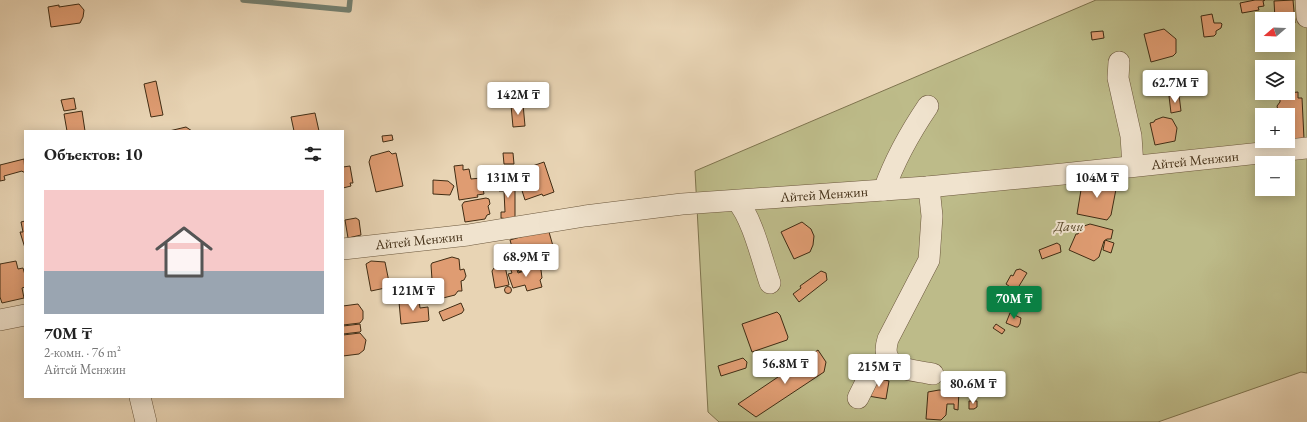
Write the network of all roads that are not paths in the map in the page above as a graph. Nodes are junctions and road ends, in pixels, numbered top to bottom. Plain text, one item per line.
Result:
1 (1306, 0) edge
2 (1307, 17) edge
3 (1119, 62) dead end
4 (928, 106) dead end
5 (1307, 148) edge
6 (1133, 166) junction
7 (927, 187) junction
8 (884, 190) junction
9 (736, 201) junction
10 (344, 249) edge
11 (770, 283) dead end
12 (24, 314) edge
13 (0, 320) edge
14 (887, 359) junction
15 (933, 374) dead end
16 (140, 398) edge
17 (858, 398) dead end
18 (146, 422) edge

1 - 2 street
3 - 6 street
4 - 8 street
5 - 6 street, Айтей Менжин
6 - 7 street, Айтей Менжин
7 - 8 street, Айтей Менжин
7 - 14 street
8 - 9 street, Айтей Менжин
9 - 10 street, Айтей Менжин
9 - 11 street
12 - 13 street
14 - 15 street
14 - 17 street
16 - 18 street

